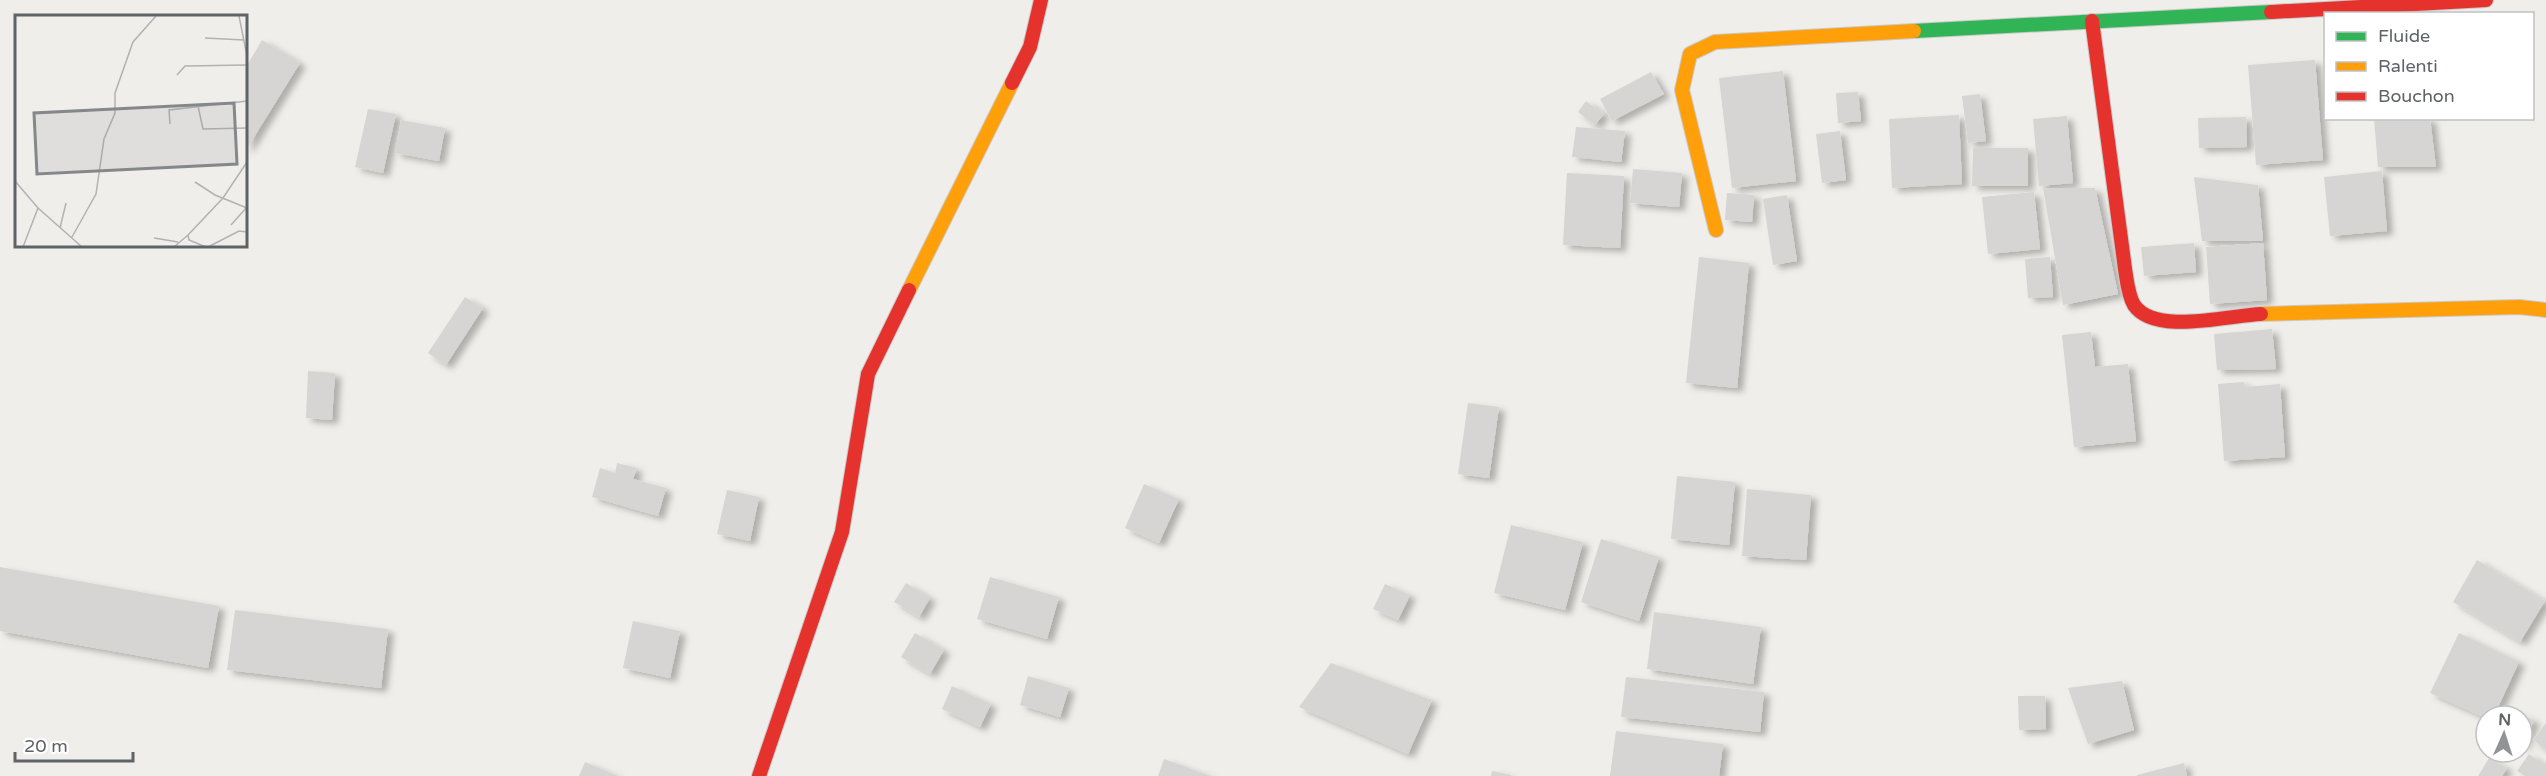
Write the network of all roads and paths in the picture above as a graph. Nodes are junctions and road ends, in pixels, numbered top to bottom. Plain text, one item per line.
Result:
1 (1041, 0) edge
2 (2486, 0) edge
3 (2092, 21) junction
4 (1716, 230) dead end
5 (2546, 310) edge
6 (759, 776) edge

1 - 6 street
2 - 3 street
3 - 4 street
3 - 5 street

